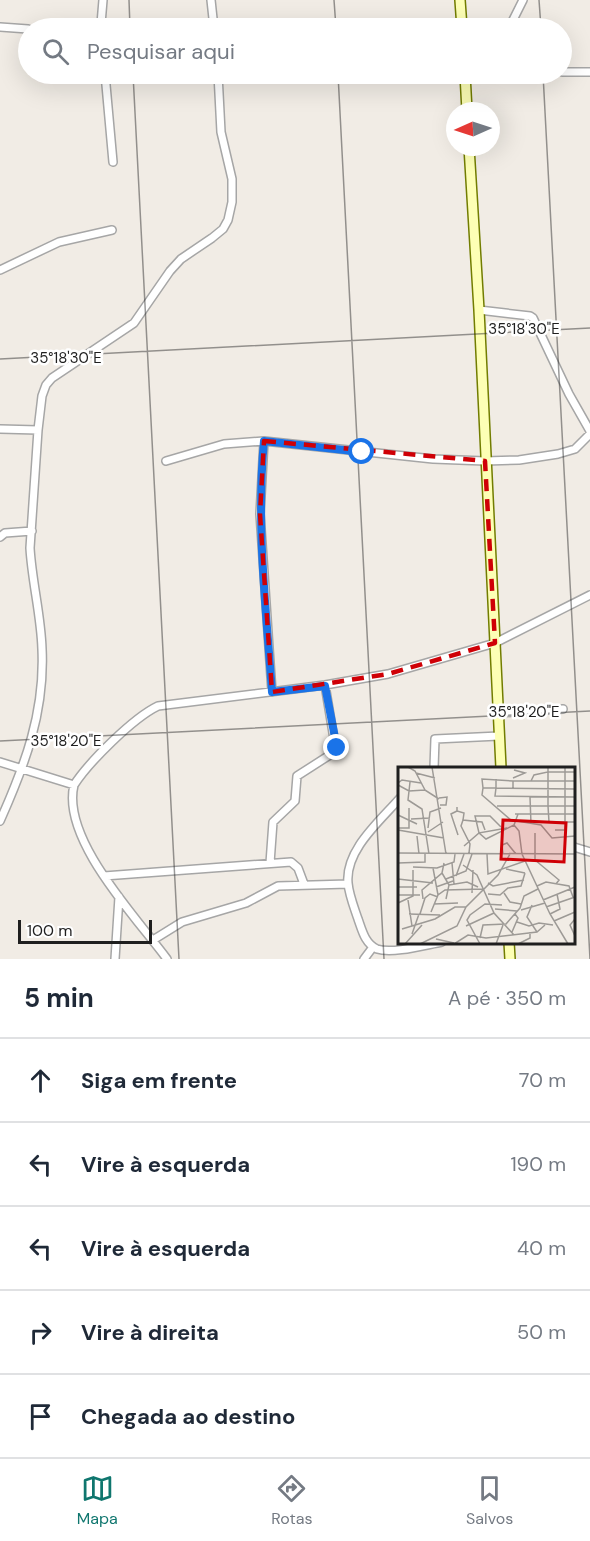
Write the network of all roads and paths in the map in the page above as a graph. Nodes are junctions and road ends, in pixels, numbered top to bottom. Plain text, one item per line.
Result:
1 (103, 0) edge
2 (211, 0) edge
3 (460, 0) edge
4 (523, 0) edge
5 (102, 18) edge
6 (213, 18) edge
7 (461, 18) edge
8 (514, 18) edge
9 (0, 27) edge
10 (18, 28) edge
11 (572, 72) edge
12 (590, 72) edge
13 (106, 84) edge
14 (219, 84) edge
15 (466, 84) edge
16 (467, 102) edge
17 (470, 156) edge
18 (113, 162) dead end
19 (112, 230) dead end
20 (0, 270) edge
21 (479, 310) junction
22 (0, 429) edge
23 (38, 430) junction
24 (590, 433) edge
25 (264, 441) junction
26 (166, 461) dead end
27 (485, 461) junction
28 (32, 531) junction
29 (0, 537) edge
30 (590, 595) edge
31 (495, 644) junction
32 (325, 686) junction
33 (272, 692) junction
34 (563, 709) dead end
35 (499, 713) junction
36 (499, 736) junction
37 (0, 762) edge
38 (434, 767) edge
39 (501, 767) edge
40 (23, 769) junction
41 (75, 785) junction
42 (398, 799) edge
43 (0, 821) edge
44 (575, 848) edge
45 (590, 852) edge
46 (270, 863) junction
47 (104, 876) junction
48 (304, 884) junction
49 (348, 884) junction
50 (119, 897) junction
51 (153, 940) junction
52 (428, 944) edge
53 (509, 944) edge
54 (373, 947) junction
55 (115, 959) edge
56 (167, 959) edge
57 (364, 959) edge
58 (510, 959) edge

1 - 5 street
2 - 6 street
3 - 7 main road
4 - 8 street
9 - 10 street
11 - 12 street
13 - 18 street
14 - 23 street
15 - 16 main road
17 - 21 main road
19 - 20 street
21 - 24 street
21 - 27 main road
22 - 23 street
23 - 28 street
24 - 27 street
25 - 26 street
25 - 27 street
25 - 33 street
27 - 31 main road
28 - 29 street
28 - 40 street
30 - 31 street
31 - 32 street
31 - 35 main road
32 - 33 street
32 - 46 street
33 - 41 street
34 - 35 street
35 - 36 main road
36 - 38 street
36 - 39 main road
37 - 40 street
40 - 41 street
40 - 43 street
41 - 47 street
42 - 49 street
44 - 45 street
46 - 47 street
46 - 48 street
47 - 50 street
48 - 49 street
48 - 51 street
49 - 54 street
50 - 51 street
50 - 55 street
51 - 56 street
52 - 54 street
53 - 58 main road
54 - 57 street

